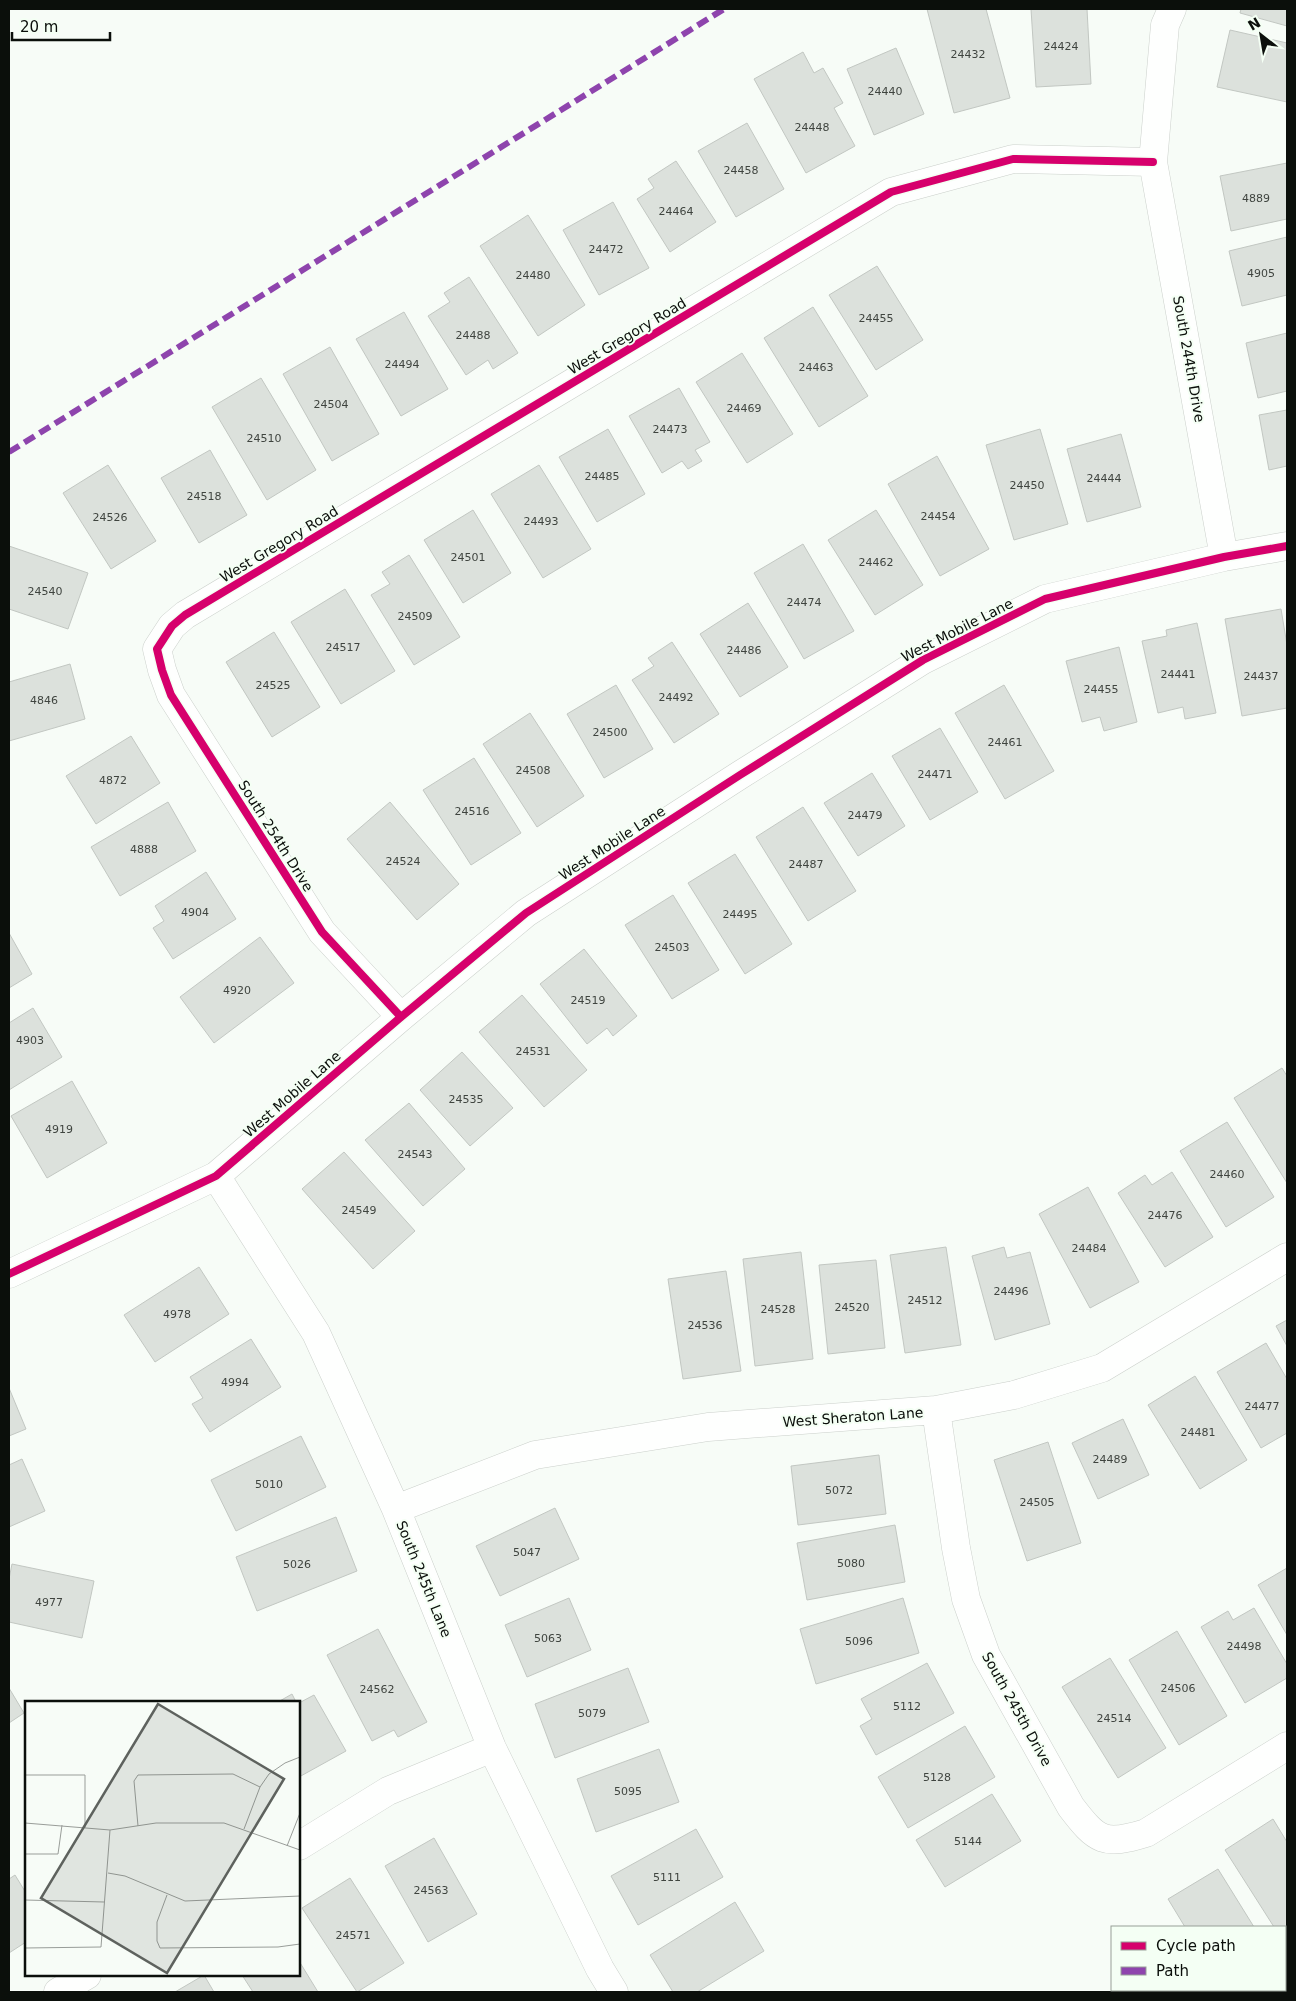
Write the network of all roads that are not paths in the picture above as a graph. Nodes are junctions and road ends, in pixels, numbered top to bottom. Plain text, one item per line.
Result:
1 (1172, 9) edge
2 (1153, 162) junction
3 (1287, 546) edge
4 (1224, 556) junction
5 (158, 650) joint
6 (401, 1017) junction
7 (216, 1176) junction
8 (1287, 1257) edge
9 (11, 1267) edge
10 (936, 1410) junction
11 (396, 1509) junction
12 (1287, 1746) edge
13 (492, 1748) junction
14 (300, 1845) edge
15 (85, 1976) edge
16 (58, 1992) edge
17 (614, 1992) edge

1 - 2 street
2 - 4 street, South 244th Drive
2 - 5 street, West Gregory Road
3 - 4 street, West Mobile Lane
4 - 6 street, West Mobile Lane
5 - 6 street, South 254th Drive
6 - 7 street, West Mobile Lane
7 - 9 street, West Mobile Lane
7 - 11 street, South 245th Lane
8 - 10 street, West Sheraton Lane
10 - 11 street, West Sheraton Lane
10 - 12 street, South 245th Drive
11 - 13 street, South 245th Lane
13 - 14 street
13 - 17 street, South 245th Lane
15 - 16 street

